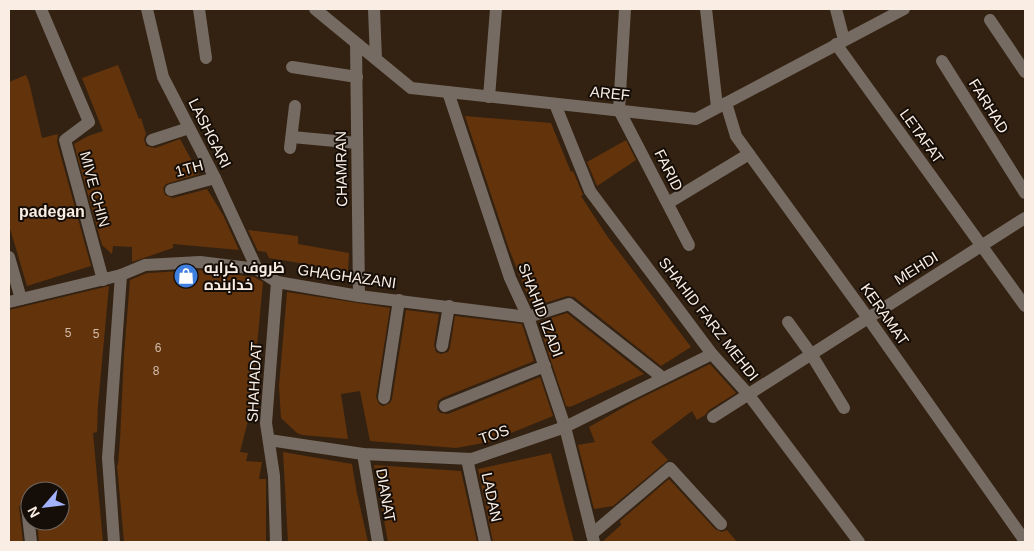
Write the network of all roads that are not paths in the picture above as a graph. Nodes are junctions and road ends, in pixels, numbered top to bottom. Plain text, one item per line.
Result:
1 (41, 9) edge
2 (147, 9) edge
3 (199, 9) edge
4 (315, 9) edge
5 (374, 9) edge
6 (496, 9) edge
7 (625, 9) edge
8 (706, 9) edge
9 (836, 9) edge
10 (904, 9) edge
11 (990, 20) dead end
12 (840, 42) junction
13 (356, 43) junction
14 (206, 58) dead end
15 (376, 60) junction
16 (942, 61) dead end
17 (292, 67) dead end
18 (1025, 72) edge
19 (356, 77) junction
20 (448, 92) junction
21 (489, 96) junction
22 (555, 104) junction
23 (722, 105) junction
24 (295, 106) dead end
25 (619, 110) junction
26 (189, 128) junction
27 (152, 140) dead end
28 (357, 143) junction
29 (749, 154) junction
30 (215, 178) junction
31 (171, 190) dead end
32 (1025, 193) edge
33 (668, 204) junction
34 (1025, 218) edge
35 (689, 245) dead end
36 (981, 247) junction
37 (9, 256) edge
38 (257, 269) junction
39 (121, 275) junction
40 (104, 280) junction
41 (277, 282) junction
42 (359, 296) junction
43 (15, 300) edge
44 (399, 300) junction
45 (448, 306) junction
46 (1025, 306) edge
47 (528, 317) junction
48 (868, 318) junction
49 (788, 322) dead end
50 (442, 346) dead end
51 (712, 354) junction
52 (811, 354) junction
53 (545, 366) junction
54 (662, 378) junction
55 (748, 394) junction
56 (384, 398) dead end
57 (445, 406) dead end
58 (844, 408) dead end
59 (713, 417) dead end
60 (565, 427) junction
61 (269, 440) junction
62 (363, 454) junction
63 (467, 459) junction
64 (721, 524) dead end
65 (593, 538) edge
66 (1025, 541) edge
67 (114, 542) edge
68 (276, 542) edge
69 (378, 542) edge
70 (485, 542) edge
71 (859, 542) edge

1 - 40 street, MIVE CHIN
2 - 26 street, LASHGARI
3 - 14 street
4 - 13 street, AREF
5 - 15 street
6 - 21 street
7 - 25 street
8 - 23 street, KERAMAT
9 - 12 street
10 - 12 street, AREF
11 - 18 street
12 - 23 street, AREF
12 - 36 street, LETAFAT
13 - 15 street, AREF
13 - 19 street, CHAMRAN
15 - 20 street, AREF
16 - 32 street, FARHAD
17 - 19 street
19 - 28 street, CHAMRAN
20 - 21 street, AREF
20 - 47 street, SHAHID IZADI
21 - 22 street, AREF
22 - 25 street, AREF
22 - 51 street, SHAHID FARZ MEHDI
23 - 25 street, AREF
23 - 29 street, KERAMAT
24 - 28 street
25 - 33 street, FARID
26 - 27 street
26 - 30 street, LASHGARI
28 - 42 street, CHAMRAN
29 - 33 street
29 - 48 street, KERAMAT
30 - 31 street, 1TH
30 - 38 street, LASHGARI
33 - 35 street, FARID
34 - 36 street, MEHDI
36 - 46 street, LETAFAT
36 - 48 street, MEHDI
37 - 43 street
38 - 39 street, GHAGHAZANI
38 - 41 street, GHAGHAZANI
39 - 40 street, GHAGHAZANI
39 - 67 street
40 - 43 street, GHAGHAZANI
41 - 42 street, GHAGHAZANI
41 - 61 street, SHAHADAT
42 - 44 street, GHAGHAZANI
44 - 45 street, GHAGHAZANI
44 - 56 street
45 - 47 street, GHAGHAZANI
45 - 50 street
47 - 53 street, SHAHID IZADI
47 - 54 street, GHAGHAZANI
48 - 52 street, MEHDI
48 - 66 street, KERAMAT
49 - 52 street
51 - 54 street, TOS
51 - 55 street, SHAHID FARZ MEHDI
52 - 55 street, MEHDI
52 - 58 street
53 - 57 street
53 - 60 street, SHAHID IZADI
54 - 60 street, TOS
55 - 59 street
55 - 71 street, SHAHID FARZ MEHDI
60 - 63 street, TOS
60 - 65 street, SHAHID IZADI
61 - 62 street, TOS
61 - 68 street, SHAHADAT
62 - 63 street, TOS
62 - 69 street, DIANAT
63 - 70 street, LADAN
64 - 65 street

